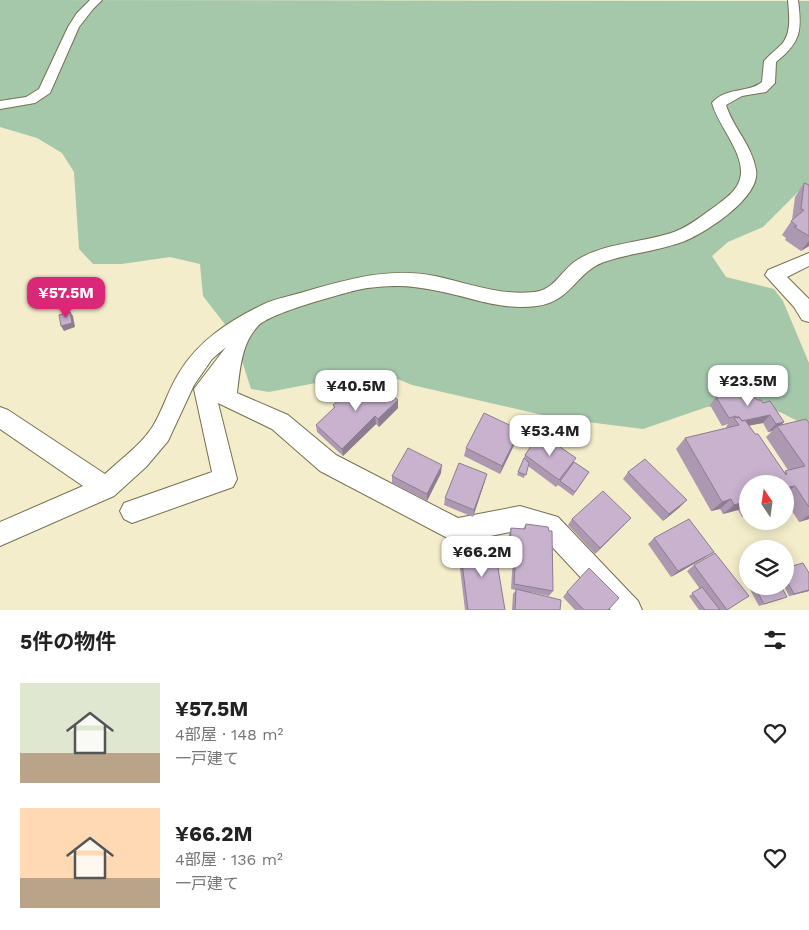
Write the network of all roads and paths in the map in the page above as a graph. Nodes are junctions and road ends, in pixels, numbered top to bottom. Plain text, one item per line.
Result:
1 (98, 0) edge
2 (794, 0) edge
3 (0, 105) edge
4 (809, 260) edge
5 (809, 315) edge
6 (253, 318) junction
7 (231, 356) junction
8 (0, 417) edge
9 (106, 488) junction
10 (132, 511) dead end
11 (0, 534) edge
12 (629, 610) edge

1 - 3 street
2 - 6 street
4 - 5 street
6 - 7 street
6 - 9 street
7 - 10 street
7 - 12 street
8 - 9 street
9 - 11 street

